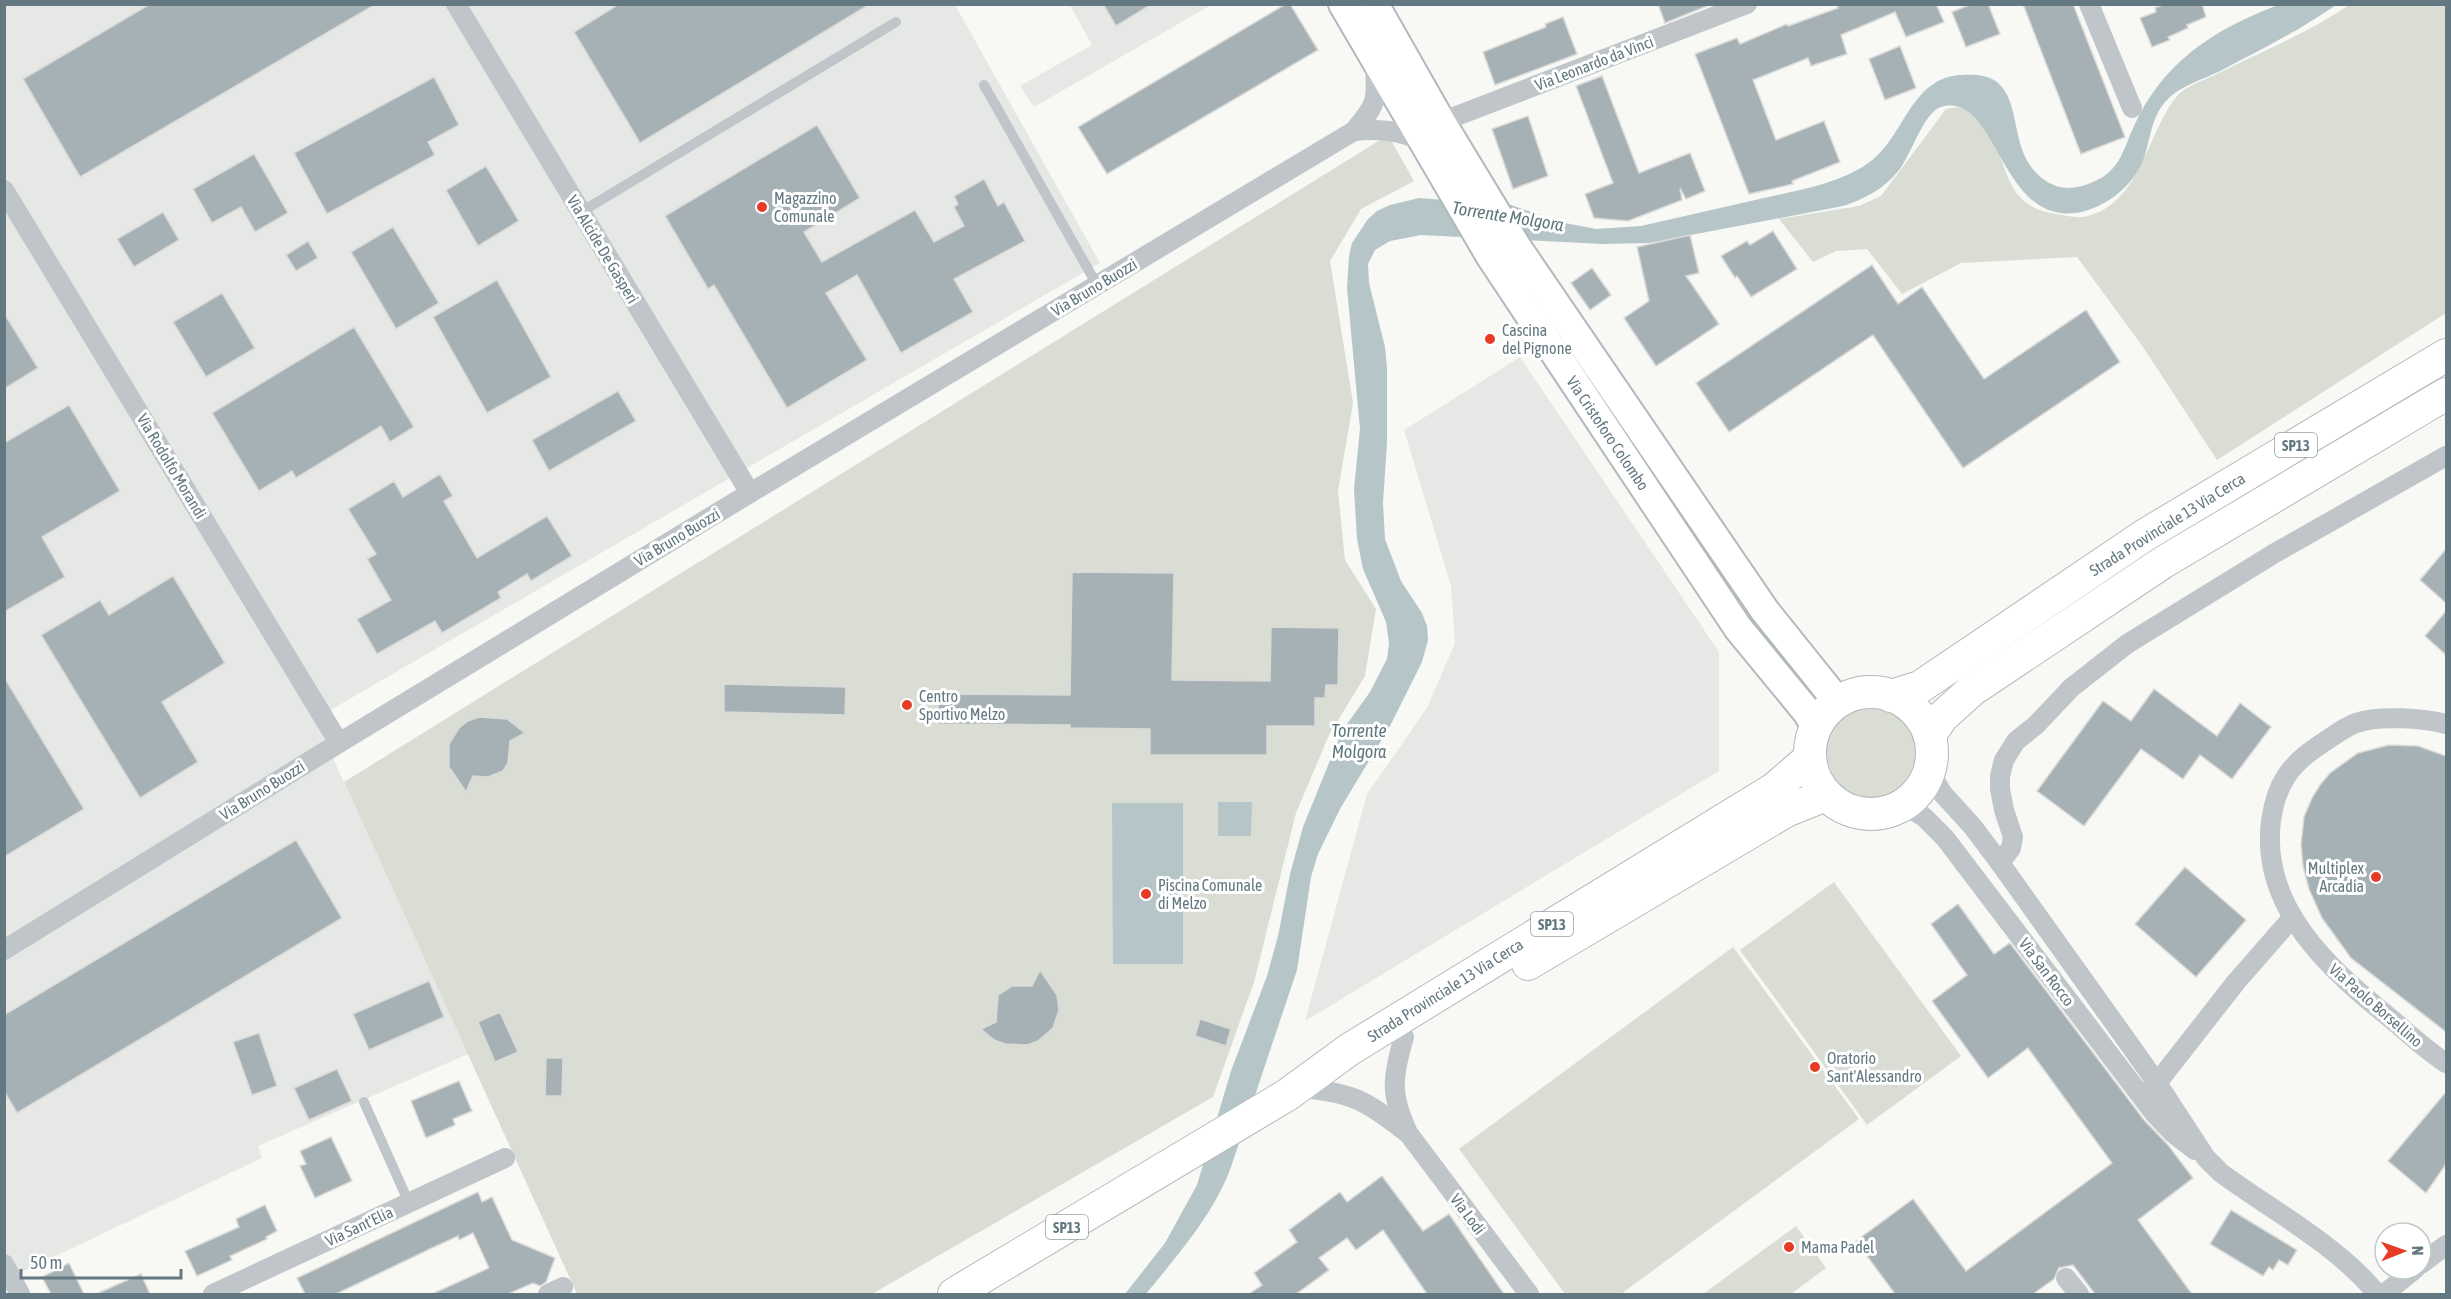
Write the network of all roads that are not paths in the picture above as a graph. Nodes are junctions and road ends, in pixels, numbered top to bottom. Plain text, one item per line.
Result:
1 (456, 4) edge
2 (1344, 4) edge
3 (1374, 4) edge
4 (1747, 4) edge
5 (2089, 4) edge
6 (896, 22) dead end
7 (1375, 61) junction
8 (984, 85) dead end
9 (2132, 108) dead end
10 (1354, 131) junction
11 (1431, 131) junction
12 (1451, 163) junction
13 (4, 190) edge
14 (581, 212) junction
15 (1097, 285) junction
16 (2446, 355) edge
17 (2446, 394) edge
18 (2446, 456) edge
19 (750, 493) junction
20 (1891, 696) junction
21 (1838, 702) junction
22 (2446, 724) edge
23 (1816, 728) junction
24 (1930, 735) junction
25 (339, 743) junction
26 (1810, 758) junction
27 (1929, 772) junction
28 (1826, 795) junction
29 (1905, 805) junction
30 (1987, 846) junction
31 (1954, 849) junction
32 (2000, 863) junction
33 (2292, 918) junction
34 (4, 950) edge
35 (1404, 1037) junction
36 (2446, 1063) edge
37 (2157, 1083) junction
38 (1294, 1091) junction
39 (2140, 1095) junction
40 (364, 1102) dead end
41 (1408, 1133) junction
42 (505, 1158) dead end
43 (2206, 1158) junction
44 (409, 1203) junction
45 (2446, 1245) edge
46 (2433, 1255) edge
47 (2066, 1278) dead end
48 (2400, 1281) edge
49 (213, 1294) edge
50 (954, 1294) edge
51 (1529, 1294) edge
52 (2079, 1294) edge
53 (2377, 1294) edge
54 (2384, 1294) edge

1 - 14 street, Via Alcide De Gasperi
2 - 7 street, Via Cristoforo Colombo
3 - 11 street, Via Cristoforo Colombo
4 - 11 street, Via Leonardo da Vinci
5 - 9 street
6 - 14 lane
7 - 10 street, Via Bruno Buozzi
7 - 11 street, Via Cristoforo Colombo
8 - 15 lane
10 - 11 street, Via Bruno Buozzi
10 - 15 street, Via Bruno Buozzi
11 - 12 street, Via Cristoforo Colombo
12 - 21 street, Via Cristoforo Colombo
12 - 23 street, Via Cristoforo Colombo
13 - 25 street, Via Rodolfo Morandi
14 - 19 street, Via Alcide De Gasperi
15 - 19 street, Via Bruno Buozzi
16 - 20 main road, Strada Provinciale 13 Via Cerca / SP13
17 - 24 main road, Strada Provinciale 13 Via Cerca / SP13
18 - 32 street
19 - 25 street, Via Bruno Buozzi
20 - 21 main road, Strada Provinciale 13 Via Cerca / SP13
20 - 24 main road, Strada Provinciale 13 Via Cerca / SP13
21 - 23 main road, Strada Provinciale 13 Via Cerca / SP13
22 - 33 street, Via Paolo Borsellino
23 - 26 main road, Strada Provinciale 13 Via Cerca / SP13
24 - 27 main road
25 - 34 street, Via Bruno Buozzi
26 - 28 main road
26 - 38 main road, Strada Provinciale 13 Via Cerca / SP13
27 - 29 main road
27 - 30 street, Via San Rocco
28 - 29 main road
28 - 35 main road, Strada Provinciale 13 Via Cerca / SP13
29 - 31 street, Via San Rocco
30 - 31 street
30 - 32 street, Via San Rocco
31 - 39 street, Via San Rocco
32 - 37 street, Via San Rocco
33 - 36 street, Via Paolo Borsellino
33 - 37 street
35 - 38 main road, Strada Provinciale 13 Via Cerca / SP13
35 - 41 street, Via Lodi
37 - 39 street
37 - 43 street, Via San Rocco
38 - 41 street, Via Lodi
38 - 50 main road, Strada Provinciale 13 Via Cerca / SP13
39 - 43 street, Via San Rocco
40 - 44 lane
41 - 51 street, Via Lodi
42 - 44 street, Via Sant'Elia
43 - 53 street, Via San Rocco
44 - 49 street, Via Sant'Elia
45 - 46 street
47 - 52 street
48 - 54 street

